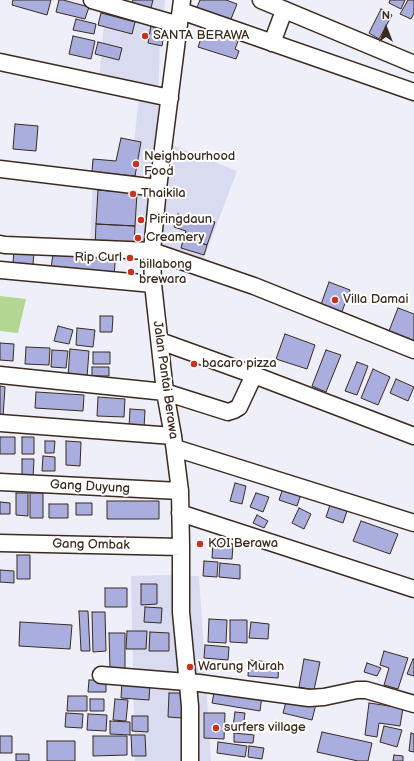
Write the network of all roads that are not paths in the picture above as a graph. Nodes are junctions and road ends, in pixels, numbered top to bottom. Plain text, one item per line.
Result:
1 (92, 0) edge
2 (261, 0) edge
3 (181, 12) edge
4 (282, 16) dead end
5 (272, 43) junction
6 (0, 62) edge
7 (414, 64) edge
8 (414, 92) edge
9 (170, 98) junction
10 (0, 169) edge
11 (158, 188) junction
12 (0, 244) edge
13 (152, 251) junction
14 (0, 270) edge
15 (153, 284) junction
16 (160, 341) junction
17 (414, 350) edge
18 (0, 375) edge
19 (254, 375) junction
20 (166, 392) junction
21 (0, 423) edge
22 (414, 436) edge
23 (174, 442) junction
24 (0, 482) edge
25 (180, 491) junction
26 (180, 513) junction
27 (414, 523) edge
28 (0, 543) edge
29 (181, 547) junction
30 (414, 589) edge
31 (101, 675) dead end
32 (188, 682) junction
33 (414, 704) edge
34 (190, 761) edge

1 - 3 street
2 - 7 street
3 - 5 street
3 - 9 street, Jalan Pantai Berawa
4 - 5 street
5 - 8 street
6 - 9 street
9 - 11 street, Jalan Pantai Berawa
10 - 11 street
11 - 13 street, Jalan Pantai Berawa
12 - 13 street
13 - 15 street, Jalan Pantai Berawa
13 - 17 street
14 - 15 street
15 - 16 street, Jalan Pantai Berawa
16 - 19 street
16 - 20 street, Jalan Pantai Berawa
18 - 20 street
19 - 20 street
19 - 22 street
20 - 23 street, Jalan Pantai Berawa
21 - 23 street
23 - 25 street, Jalan Pantai Berawa
23 - 27 street
24 - 25 street, Gang Duyung
25 - 26 street, Jalan Pantai Berawa
26 - 29 street, Jalan Pantai Berawa
26 - 30 street
28 - 29 street, Gang Ombak
29 - 32 street, Jalan Pantai Berawa
31 - 32 street
32 - 33 street
32 - 34 street, Jalan Pantai Berawa

